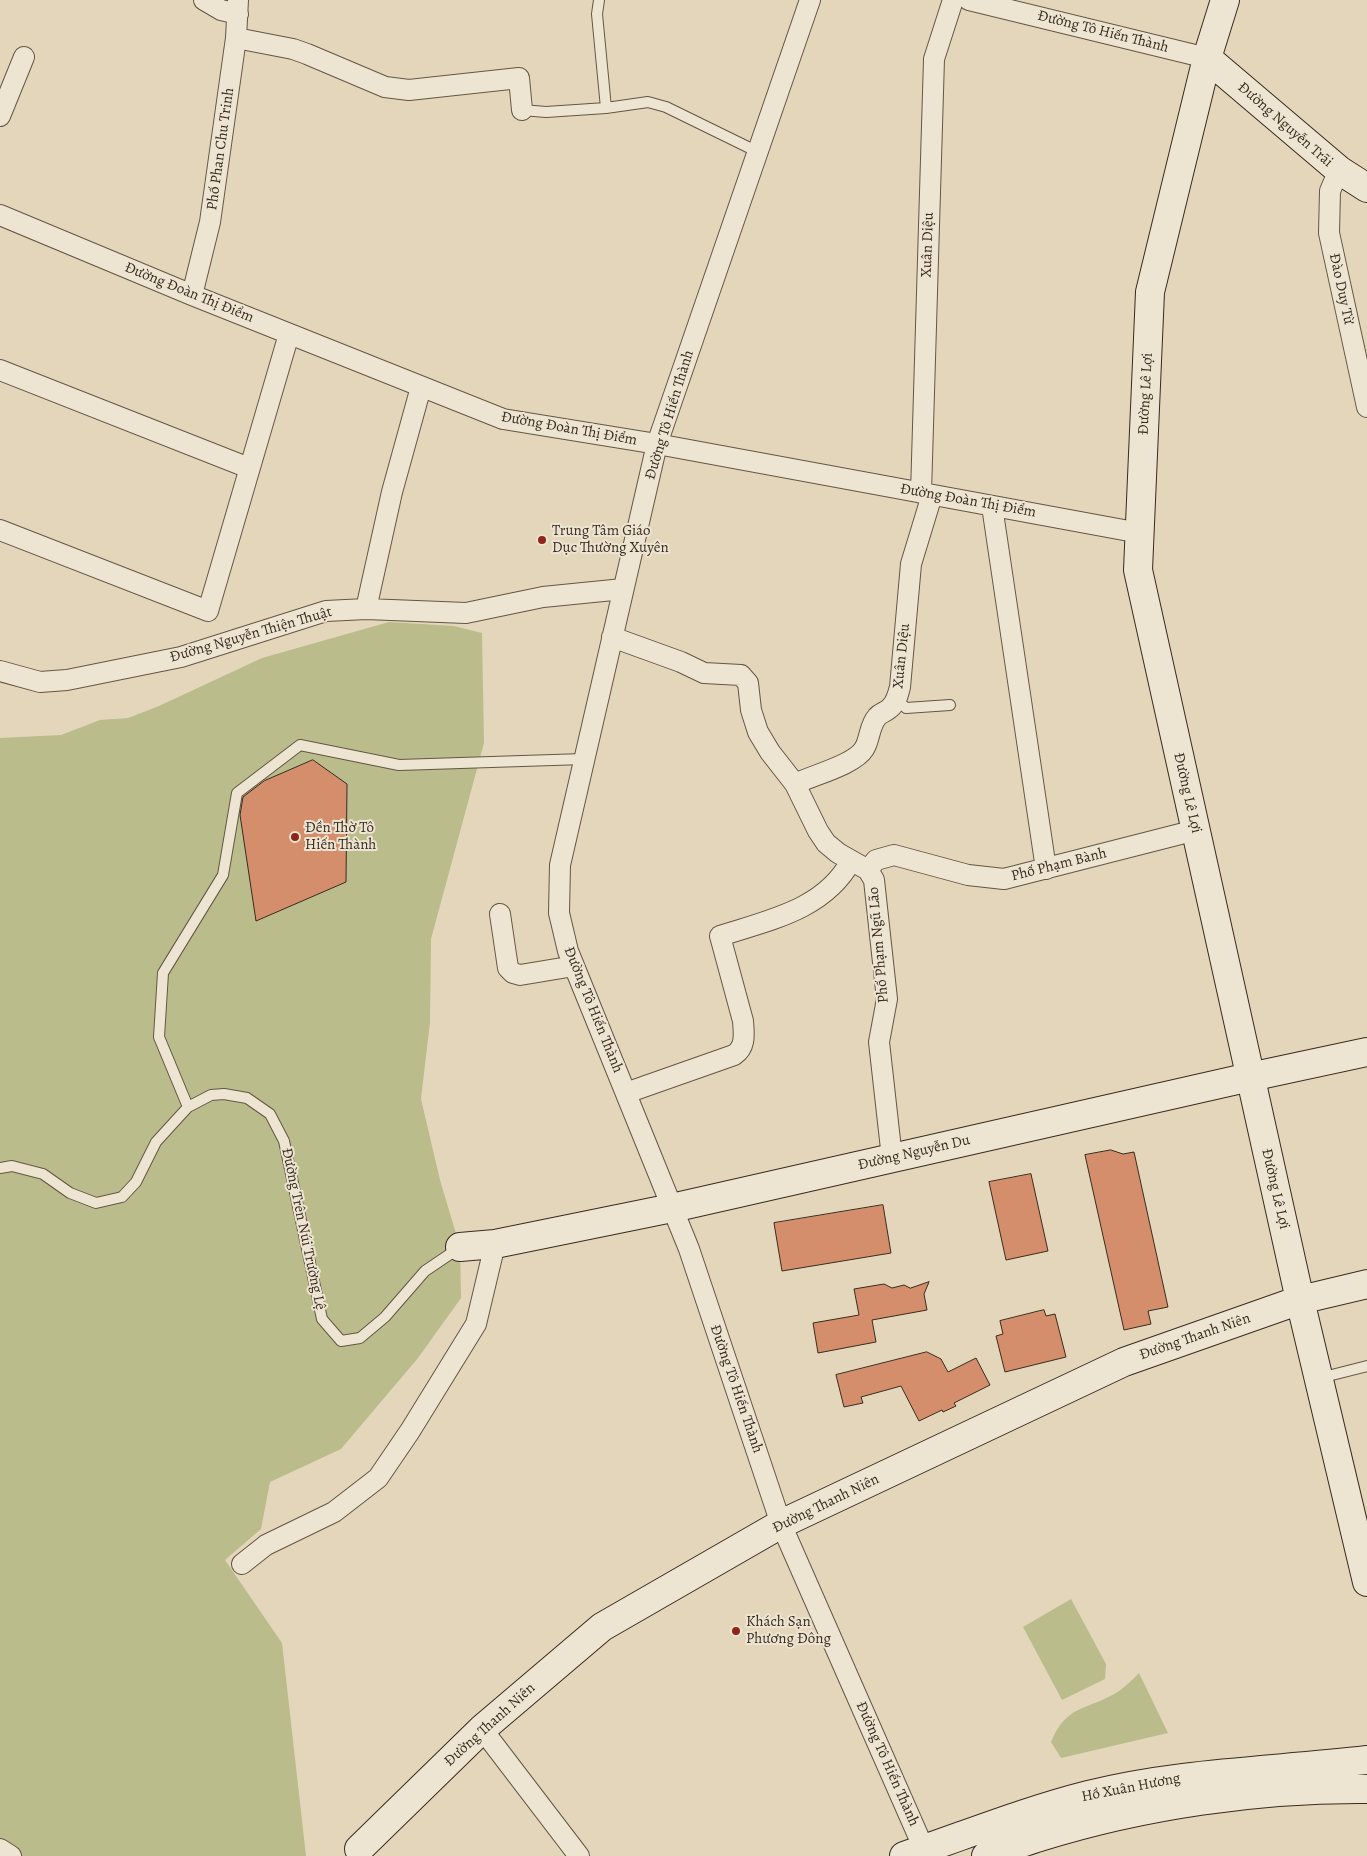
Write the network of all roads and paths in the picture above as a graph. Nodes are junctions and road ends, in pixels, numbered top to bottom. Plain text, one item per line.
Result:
1 (204, 0) edge
2 (599, 0) edge
3 (810, 0) edge
4 (953, 0) edge
5 (969, 0) edge
6 (1225, 0) edge
7 (238, 7) edge
8 (236, 38) junction
9 (24, 57) dead end
10 (1207, 58) junction
11 (606, 108) junction
12 (522, 110) joint
13 (0, 116) edge
14 (758, 152) junction
15 (1338, 170) junction
16 (1367, 188) edge
17 (0, 214) edge
18 (192, 296) junction
19 (289, 334) junction
20 (0, 370) edge
21 (421, 387) junction
22 (1367, 407) edge
23 (657, 444) junction
24 (249, 468) junction
25 (926, 494) junction
26 (992, 506) junction
27 (0, 530) edge
28 (1140, 533) junction
29 (624, 589) junction
30 (366, 608) junction
31 (612, 638) junction
32 (0, 671) edge
33 (896, 700) junction
34 (950, 706) dead end
35 (584, 759) junction
36 (795, 784) junction
37 (1196, 830) junction
38 (859, 866) junction
39 (1046, 869) junction
40 (500, 914) dead end
41 (574, 966) junction
42 (1367, 1052) edge
43 (1250, 1077) junction
44 (626, 1093) junction
45 (188, 1107) junction
46 (892, 1158) junction
47 (0, 1168) edge
48 (672, 1208) junction
49 (495, 1244) junction
50 (460, 1247) joint
51 (1367, 1284) edge
52 (1300, 1300) junction
53 (1367, 1366) edge
54 (1318, 1378) junction
55 (781, 1524) junction
56 (242, 1564) dead end
57 (1367, 1582) edge
58 (482, 1729) junction
59 (1367, 1760) edge
60 (1367, 1789) edge
61 (0, 1848) edge
62 (357, 1853) edge
63 (918, 1854) edge
64 (10, 1856) edge
65 (579, 1856) edge
66 (986, 1856) edge

1 - 7 street
2 - 11 lane
3 - 14 street, Đường Tô Hiến Thành
4 - 25 street, Xuân Diệu
5 - 10 street, Đường Tô Hiến Thành
6 - 10 main road, Đường Lê Lợi
7 - 8 street, Phố Phan Chu Trinh
8 - 12 street
8 - 18 street, Phố Phan Chu Trinh
9 - 13 street
10 - 15 main road, Đường Nguyễn Trãi
10 - 28 main road, Đường Lê Lợi
11 - 12 lane
11 - 14 lane
14 - 23 street, Đường Tô Hiến Thành
15 - 16 main road, Đường Nguyễn Trãi
15 - 22 street, Đào Duy Từ
17 - 18 street, Đường Đoàn Thị Điểm
18 - 19 street, Đường Đoàn Thị Điểm
19 - 21 street, Đường Đoàn Thị Điểm
19 - 24 street
20 - 24 street
21 - 23 street, Đường Đoàn Thị Điểm
21 - 30 street
23 - 25 street, Đường Đoàn Thị Điểm
23 - 29 street, Đường Tô Hiến Thành
24 - 27 street
25 - 26 street, Đường Đoàn Thị Điểm
25 - 33 street, Xuân Diệu
26 - 28 street, Đường Đoàn Thị Điểm
26 - 39 street
28 - 37 main road, Đường Lê Lợi
29 - 30 street, Đường Nguyễn Thiện Thuật
29 - 31 street, Đường Tô Hiến Thành
30 - 32 street, Đường Nguyễn Thiện Thuật
31 - 35 street, Đường Tô Hiến Thành
31 - 36 street
33 - 34 lane, Xuân Diệu
33 - 36 street, Xuân Diệu
35 - 41 street, Đường Tô Hiến Thành
35 - 45 lane
36 - 38 street
37 - 39 street, Phố Phạm Bành
37 - 43 main road, Đường Lê Lợi
38 - 39 street, Phố Phạm Bành
38 - 44 street
38 - 46 street, Phố Phạm Ngũ Lão
40 - 41 street
41 - 44 street, Đường Tô Hiến Thành
42 - 43 main road, Đường Nguyễn Du
43 - 46 main road, Đường Nguyễn Du
43 - 52 main road, Đường Lê Lợi
44 - 48 street, Đường Tô Hiến Thành
45 - 47 lane, Đường Trên Núi Trường Lệ
45 - 50 lane, Đường Trên Núi Trường Lệ
46 - 48 main road, Đường Nguyễn Du
48 - 49 main road, Đường Nguyễn Du
48 - 55 street, Đường Tô Hiến Thành
49 - 50 main road, Đường Nguyễn Du
49 - 56 street
51 - 52 main road, Đường Thanh Niên
52 - 54 main road, Đường Lê Lợi
52 - 55 main road, Đường Thanh Niên
53 - 54 lane
54 - 57 main road, Đường Lê Lợi
55 - 58 main road, Đường Thanh Niên
55 - 63 street, Đường Tô Hiến Thành
58 - 62 main road, Đường Thanh Niên
58 - 65 street
59 - 63 main road, Hồ Xuân Hương
60 - 66 main road, Hồ Xuân Hương
61 - 64 street

